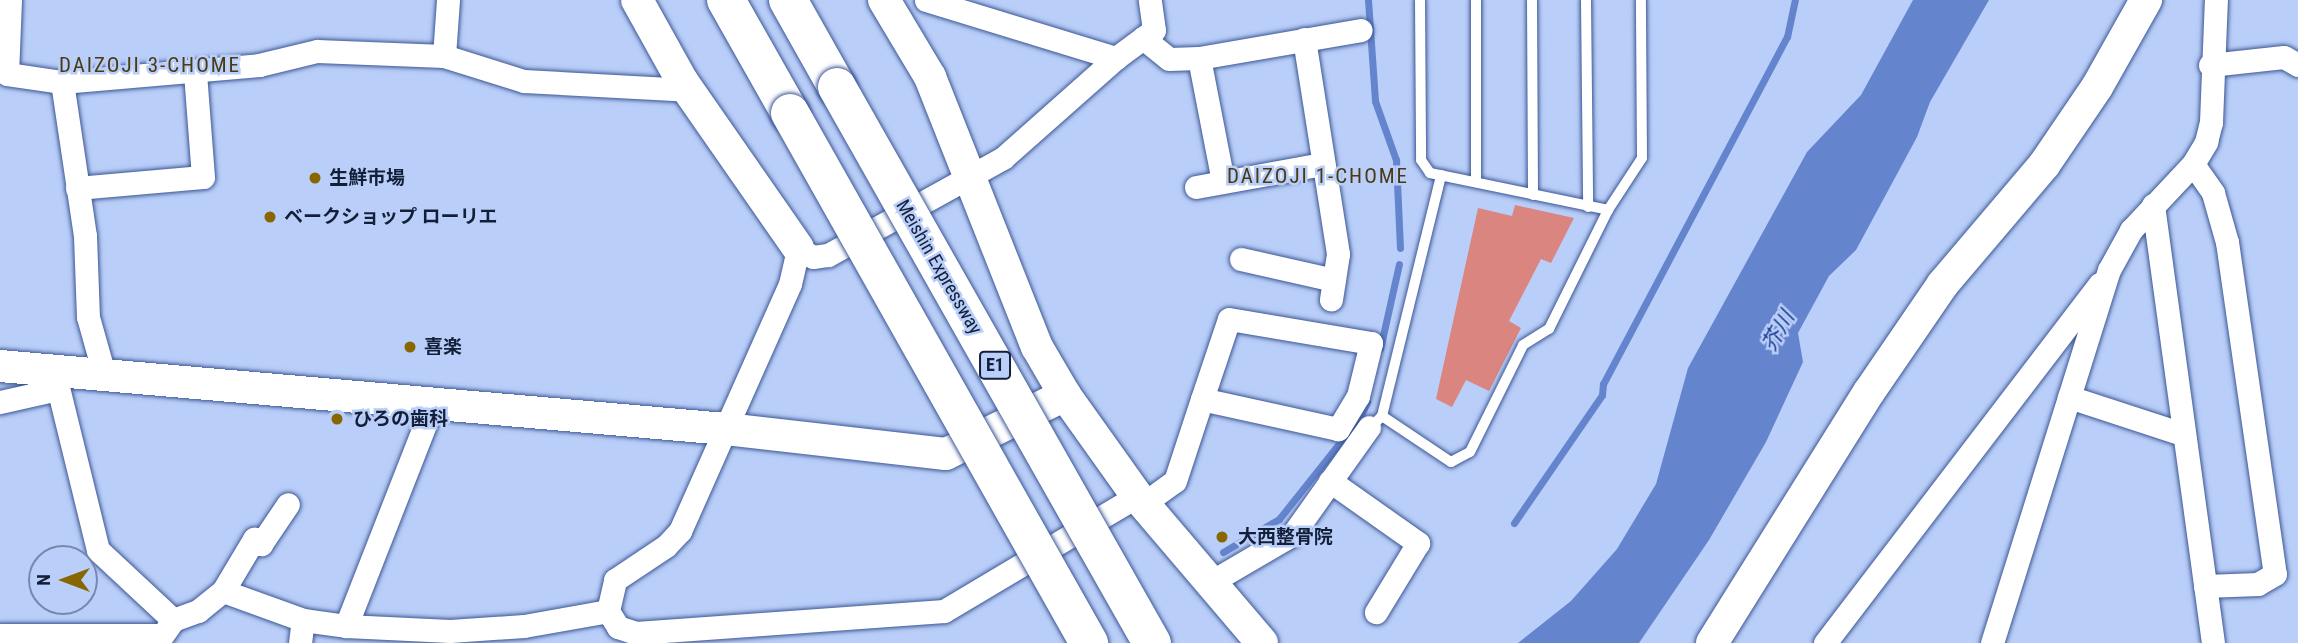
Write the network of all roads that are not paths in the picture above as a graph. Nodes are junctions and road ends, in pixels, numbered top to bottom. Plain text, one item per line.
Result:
1 (10, 0) edge
2 (448, 0) edge
3 (637, 0) edge
4 (726, 0) edge
5 (788, 0) edge
6 (884, 0) edge
7 (926, 0) edge
8 (1150, 0) edge
9 (1420, 0) edge
10 (1476, 0) edge
11 (1532, 0) edge
12 (1586, 0) edge
13 (1641, 0) edge
14 (2146, 0) edge
15 (2216, 0) edge
16 (1361, 30) dead end
17 (1143, 38) junction
18 (1304, 38) junction
19 (444, 55) junction
20 (1116, 58) junction
21 (1199, 58) junction
22 (2210, 65) junction
23 (2298, 65) edge
24 (195, 72) junction
25 (3, 73) edge
26 (62, 82) junction
27 (688, 90) junction
28 (1323, 164) junction
29 (2193, 164) junction
30 (1441, 176) junction
31 (969, 177) junction
32 (1223, 182) junction
33 (1476, 182) junction
34 (1196, 187) dead end
35 (77, 188) junction
36 (1533, 195) junction
37 (2153, 205) junction
38 (1588, 206) junction
39 (1608, 211) junction
40 (798, 248) junction
41 (1241, 259) dead end
42 (2109, 270) junction
43 (0, 366) edge
44 (104, 374) junction
45 (56, 379) junction
46 (1065, 395) junction
47 (2069, 397) junction
48 (1202, 399) junction
49 (0, 402) edge
50 (433, 404) junction
51 (1376, 421) junction
52 (726, 429) junction
53 (2182, 434) junction
54 (1331, 481) junction
55 (1140, 500) junction
56 (288, 504) dead end
57 (1211, 582) junction
58 (2205, 586) junction
59 (223, 591) junction
60 (608, 611) junction
61 (1376, 612) dead end
62 (303, 620) junction
63 (346, 626) junction
64 (164, 632) edge
65 (0, 635) edge
66 (451, 637) edge
67 (300, 643) edge
68 (1089, 643) edge
69 (1153, 643) edge
70 (1262, 643) edge
71 (1712, 643) edge
72 (1825, 643) edge
73 (1992, 643) edge
74 (2214, 643) edge

1 - 25 street
2 - 19 street
3 - 27 street
4 - 68 highway, bridge
5 - 69 highway, Meishin Expressway / E1, bridge
6 - 31 street
7 - 20 street
8 - 17 street
9 - 30 lane
10 - 33 lane
11 - 36 lane
12 - 38 lane
13 - 39 lane
14 - 71 street
15 - 22 street
16 - 18 street
17 - 20 street
17 - 21 street
18 - 21 street
18 - 28 street
19 - 24 street
19 - 27 street
20 - 31 street
21 - 32 street
22 - 23 street
22 - 29 street
24 - 26 street
24 - 35 street
25 - 26 street
26 - 35 street
27 - 40 street
28 - 32 street
28 - 41 street
29 - 37 street
29 - 58 street
30 - 33 lane
30 - 51 lane
31 - 40 street
31 - 46 street
32 - 34 street
33 - 36 lane
35 - 44 street
36 - 38 lane
37 - 42 street
37 - 53 street
38 - 39 lane
39 - 51 lane
40 - 52 street
42 - 47 street
42 - 72 street
43 - 45 street
44 - 45 street
44 - 50 street
45 - 49 street
45 - 64 street
46 - 52 street
46 - 55 street
47 - 53 street
47 - 73 street
48 - 48 street
48 - 55 street
50 - 52 street
50 - 63 street
51 - 54 street
52 - 60 street
53 - 58 street
54 - 57 street
54 - 61 street
55 - 57 street
55 - 60 street
56 - 59 street
57 - 70 street
58 - 74 street
59 - 62 street
59 - 64 street
60 - 66 street
62 - 63 street
62 - 67 street
63 - 66 street
64 - 65 street

